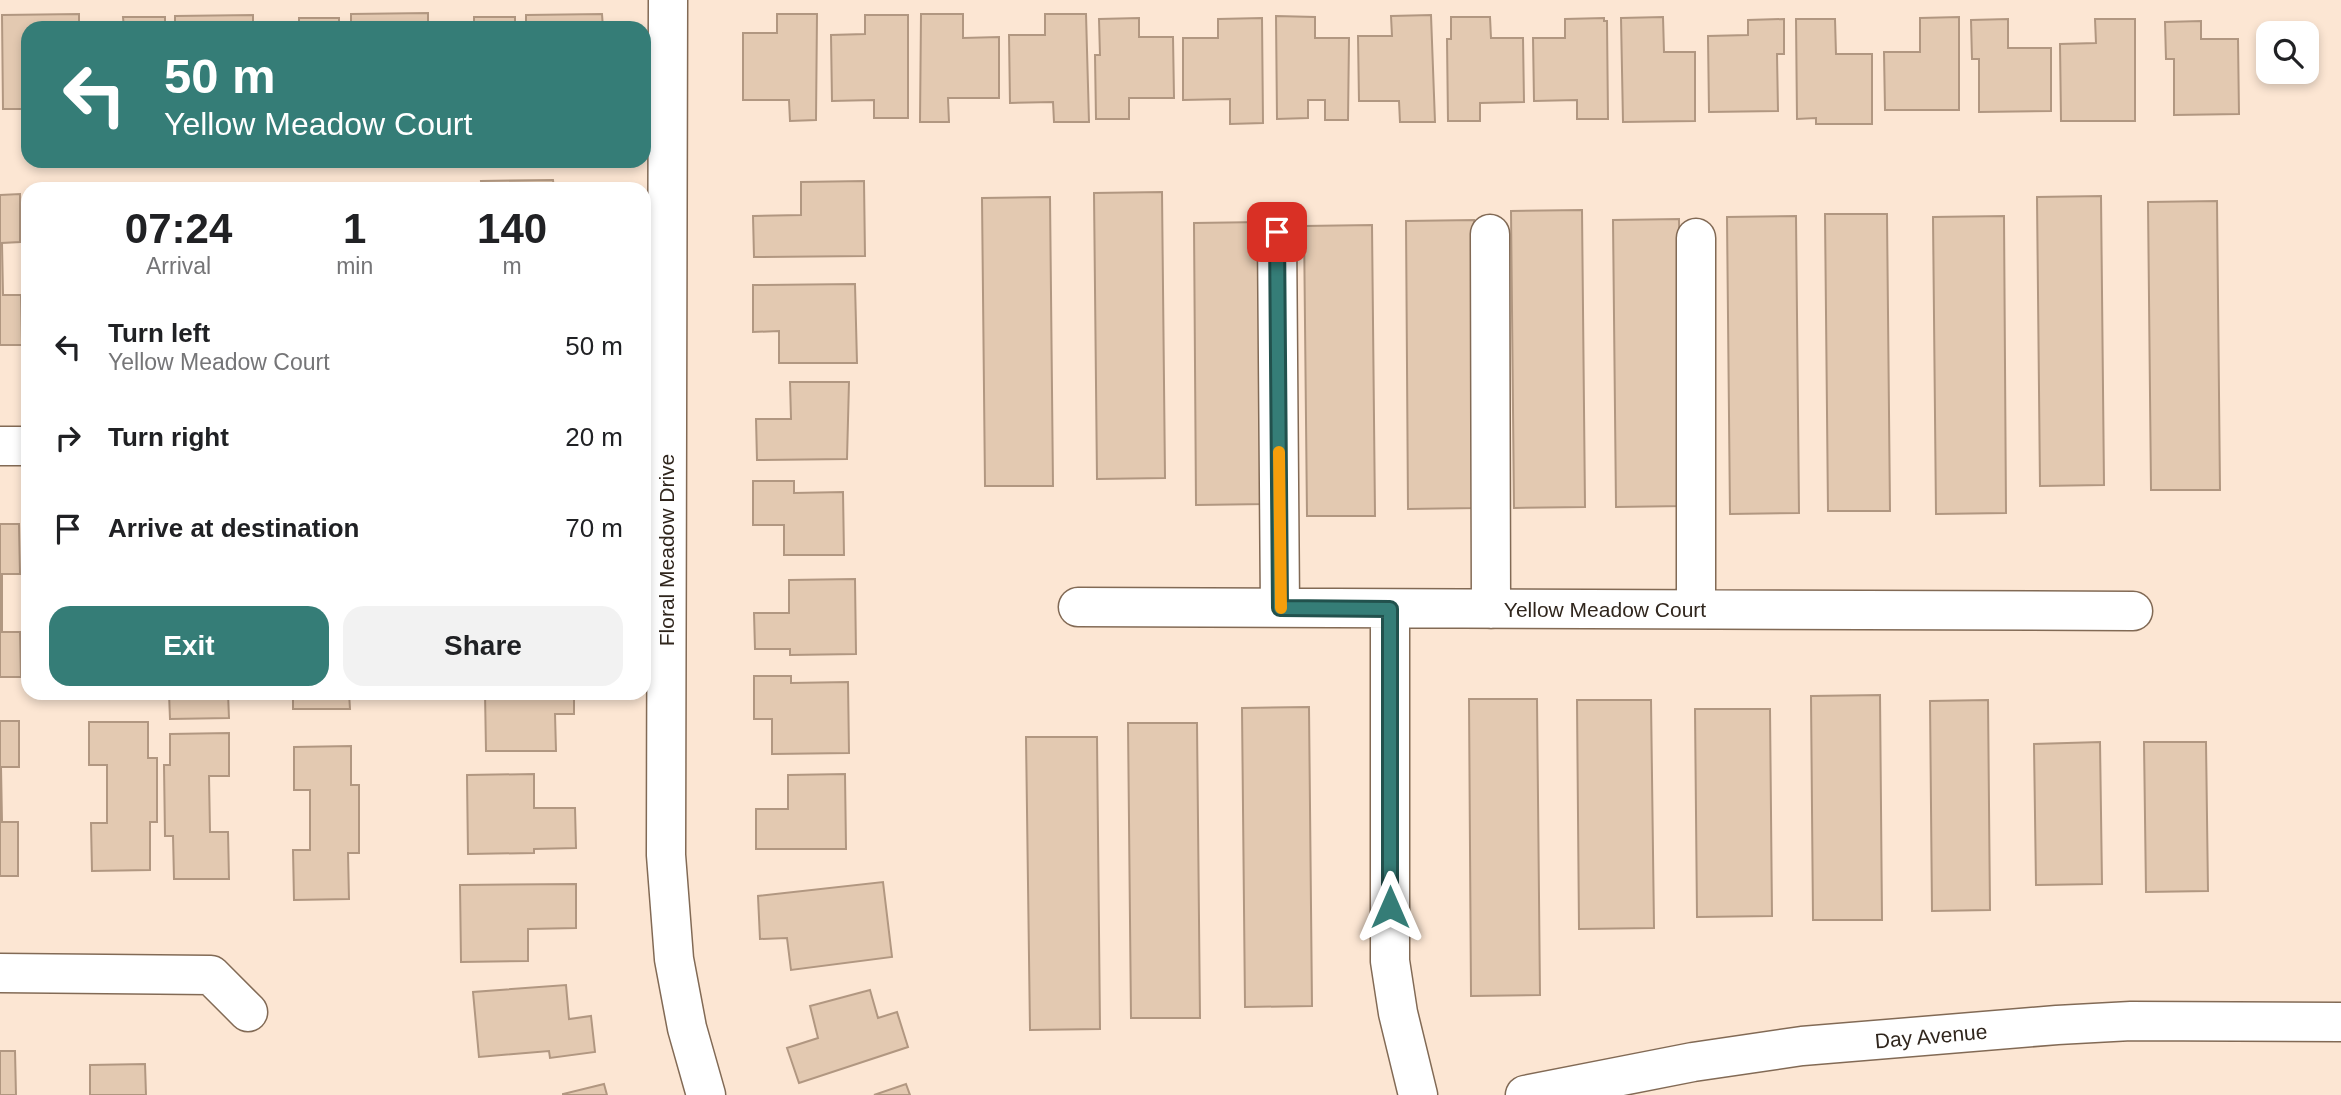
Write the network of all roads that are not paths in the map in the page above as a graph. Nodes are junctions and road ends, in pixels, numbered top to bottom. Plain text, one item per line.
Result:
1 (668, 0) edge
2 (1277, 232) dead end
3 (1490, 234) dead end
4 (1696, 239) dead end
5 (0, 446) edge
6 (21, 446) edge
7 (1077, 607) dead end
8 (1280, 608) junction
9 (1390, 609) junction
10 (1491, 609) junction
11 (1696, 609) junction
12 (2133, 611) dead end
13 (0, 973) edge
14 (248, 1012) dead end
15 (2341, 1022) edge
16 (706, 1095) edge
17 (1419, 1095) edge
18 (1525, 1095) edge

1 - 16 street, Floral Meadow Drive
2 - 8 street
3 - 10 street
4 - 11 street
5 - 6 street
7 - 8 street, Yellow Meadow Court
8 - 9 street, Yellow Meadow Court
9 - 10 street, Yellow Meadow Court
9 - 17 street
10 - 11 street, Yellow Meadow Court
11 - 12 street, Yellow Meadow Court
13 - 14 street
15 - 18 street, Day Avenue

